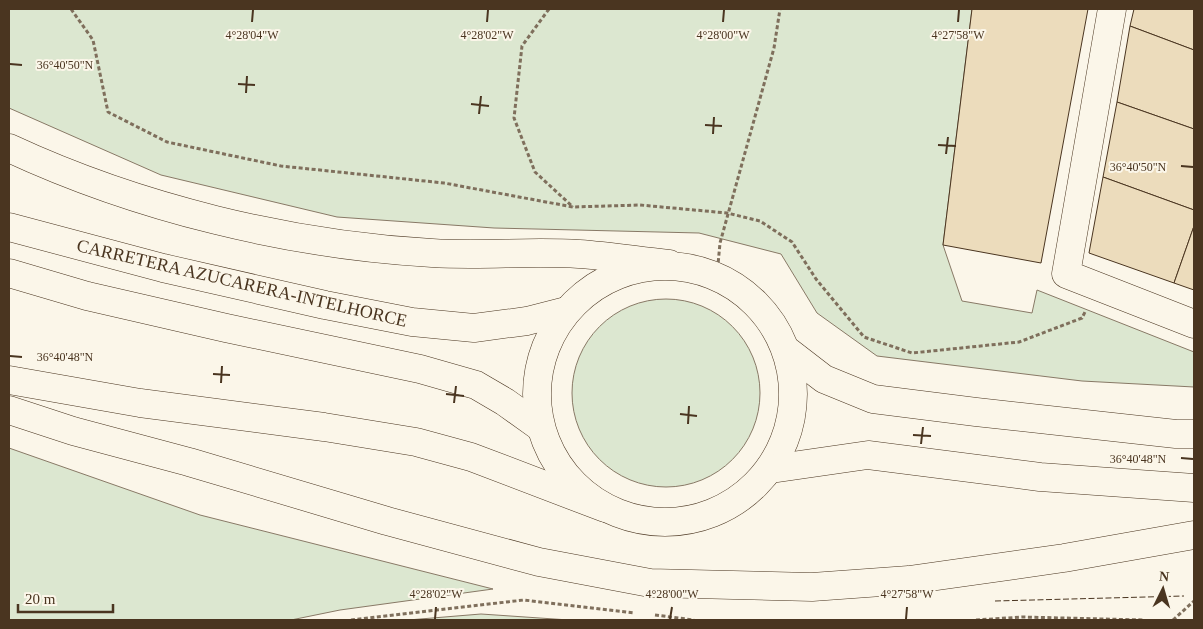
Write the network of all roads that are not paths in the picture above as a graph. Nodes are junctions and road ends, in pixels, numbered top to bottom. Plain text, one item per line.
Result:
1 (1112, 9) edge
2 (9, 148) edge
3 (9, 227) edge
4 (669, 264) junction
5 (9, 273) edge
6 (566, 311) junction
7 (1194, 324) edge
8 (788, 352) junction
9 (9, 380) edge
10 (9, 410) edge
11 (540, 427) junction
12 (1194, 434) edge
13 (771, 469) junction
14 (1194, 488) edge
15 (606, 508) junction
16 (1194, 535) edge

1 - 7 main road
2 - 4 main road
3 - 6 main road, CARRETERA AZUCARERA-INTELHORCE
4 - 6 main road
4 - 8 main road
5 - 11 main road
6 - 11 main road
8 - 12 main road
8 - 13 main road
9 - 15 main road
10 - 16 main road
11 - 15 main road
13 - 14 main road
13 - 15 main road

